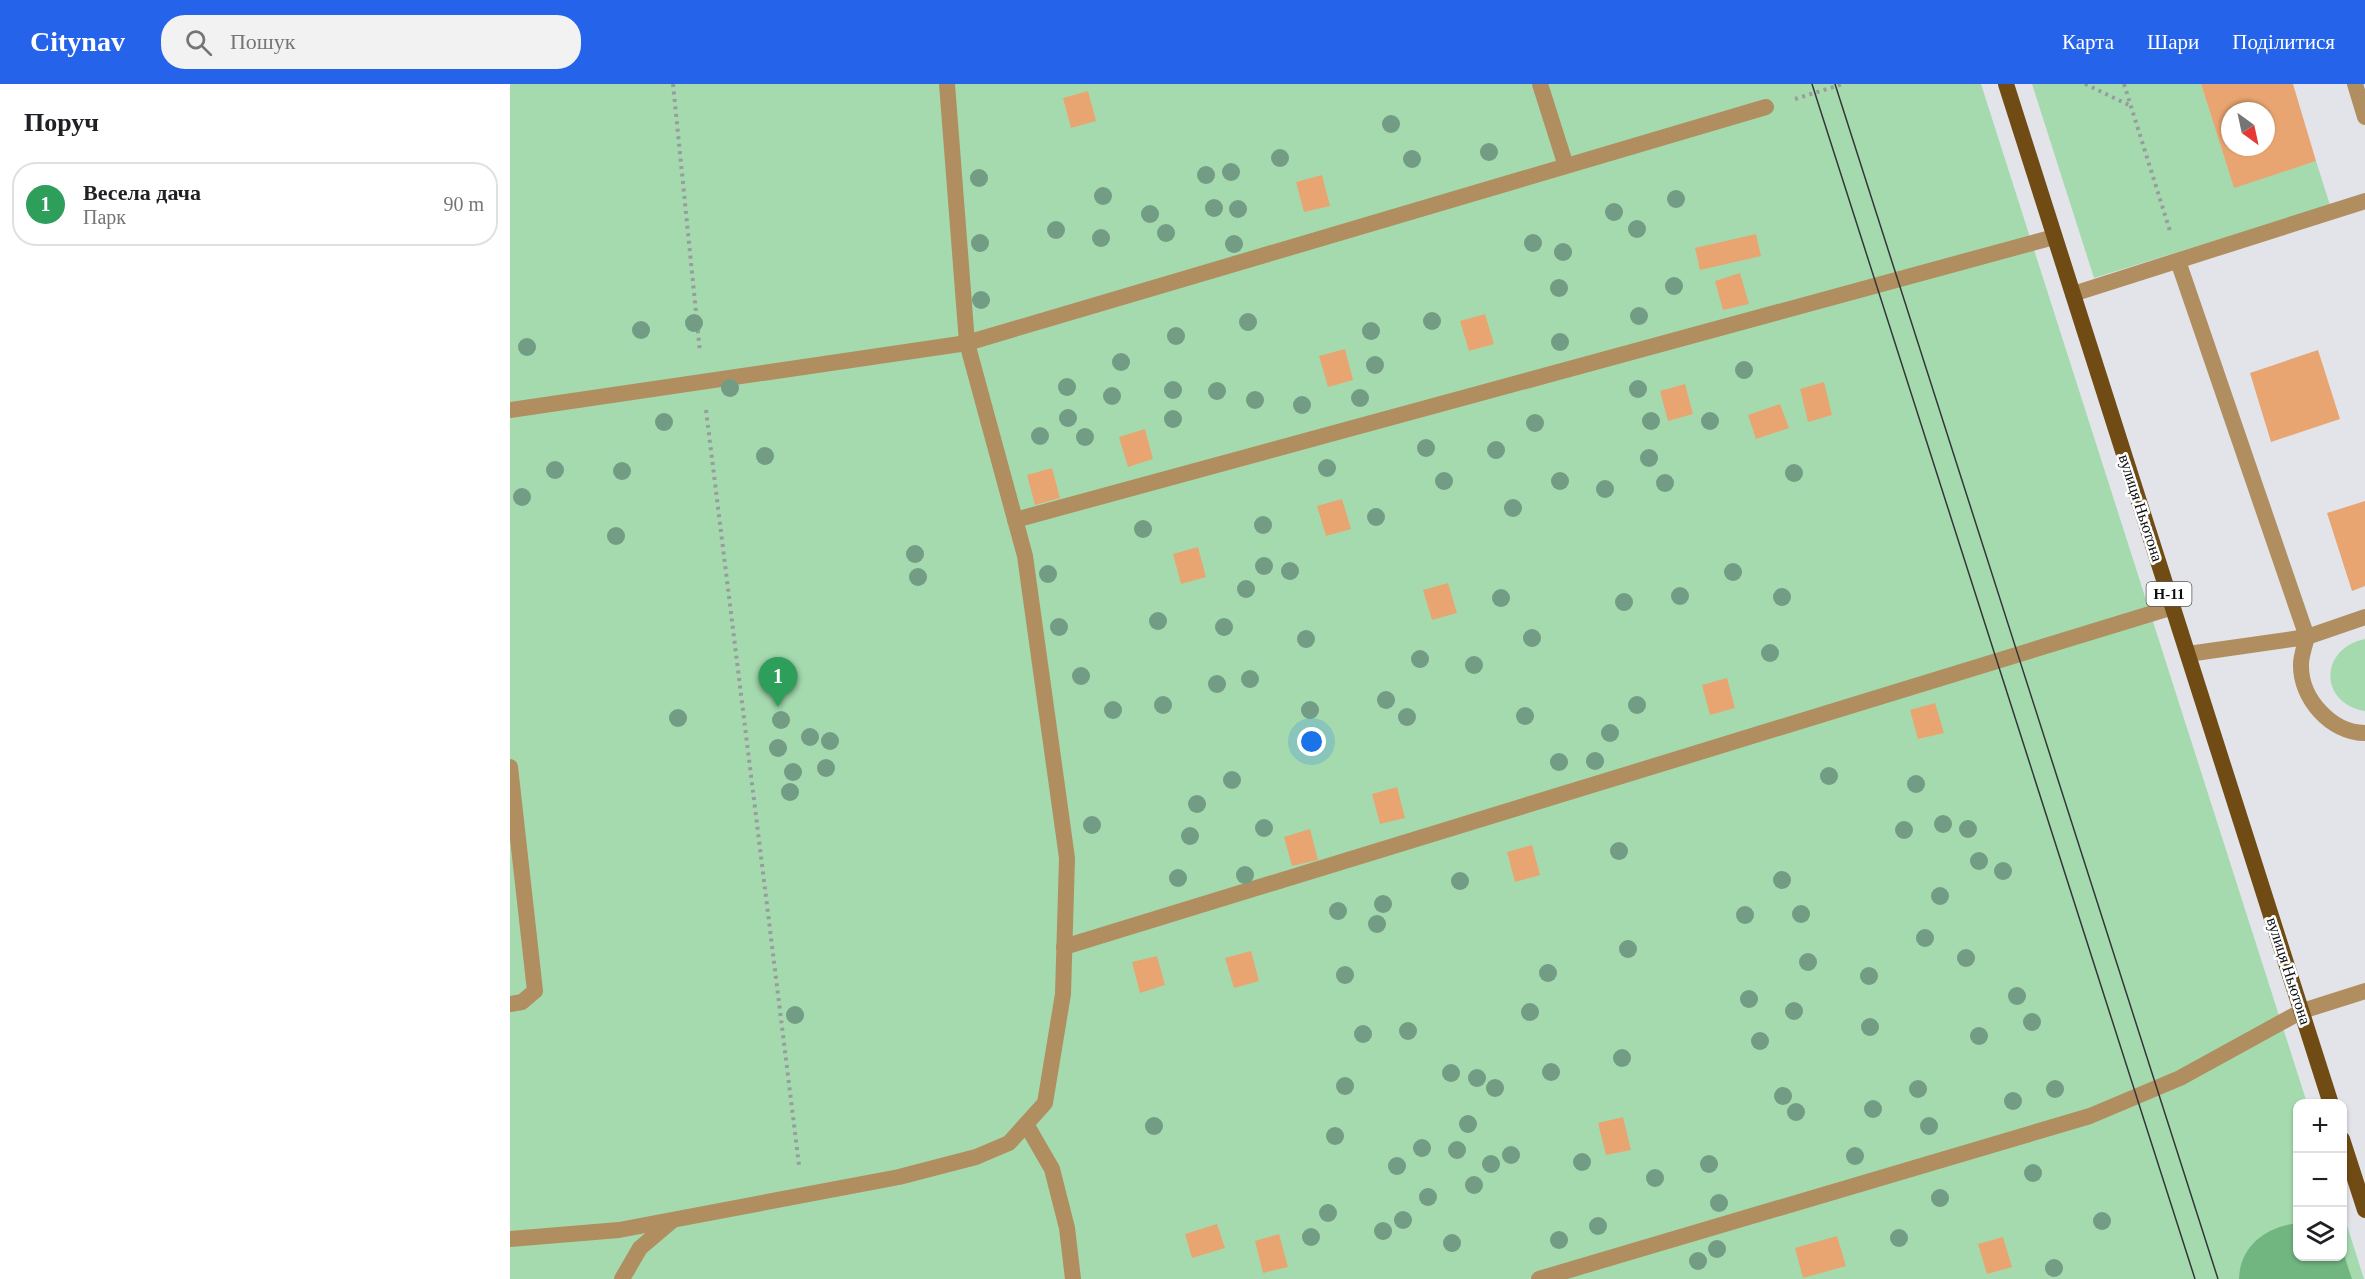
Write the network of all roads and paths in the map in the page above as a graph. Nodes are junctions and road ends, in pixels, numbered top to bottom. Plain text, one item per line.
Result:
1 (673, 84) edge
2 (947, 84) edge
3 (1540, 84) edge
4 (1843, 84) edge
5 (2006, 84) edge
6 (2085, 84) edge
7 (2124, 84) edge
8 (2355, 84) edge
9 (1766, 107) joint
10 (2132, 107) junction
11 (2365, 117) edge
12 (1566, 166) junction
13 (2365, 201) edge
14 (2054, 237) junction
15 (2178, 261) junction
16 (2073, 294) junction
17 (967, 343) junction
18 (703, 381) junction
19 (510, 410) edge
20 (1015, 520) junction
21 (2173, 607) junction
22 (2365, 617) edge
23 (2307, 637) junction
24 (2188, 654) junction
25 (2365, 733) edge
26 (510, 767) edge
27 (1064, 947) junction
28 (2365, 991) edge
29 (510, 1004) edge
30 (2302, 1011) junction
31 (2329, 1099) edge
32 (1026, 1124) junction
33 (2347, 1152) edge
34 (803, 1195) junction
35 (2365, 1210) edge
36 (674, 1220) junction
37 (510, 1239) edge
38 (622, 1279) edge
39 (1074, 1279) edge
40 (1539, 1279) edge

1 - 18 path
2 - 17 street
3 - 12 street
4 - 9 path
5 - 14 main road, вулиця Ньютона / Н-11
6 - 10 path
7 - 10 path
8 - 11 street
9 - 12 street
10 - 15 path
12 - 17 street
13 - 15 street
14 - 16 main road, вулиця Ньютона / Н-11
14 - 20 street
15 - 16 street
15 - 23 street
16 - 21 main road, вулиця Ньютона / Н-11
17 - 18 street
17 - 20 street
18 - 19 street
18 - 34 path
20 - 27 street
21 - 24 main road, вулиця Ньютона / Н-11
21 - 27 street
22 - 23 street
23 - 24 street
23 - 25 street
24 - 30 main road, вулиця Ньютона / Н-11
26 - 29 street
27 - 32 street
28 - 30 street
30 - 31 main road, вулиця Ньютона / Н-11
30 - 40 street
32 - 34 street
32 - 39 street
33 - 35 main road
34 - 36 street
36 - 37 street
36 - 38 street

